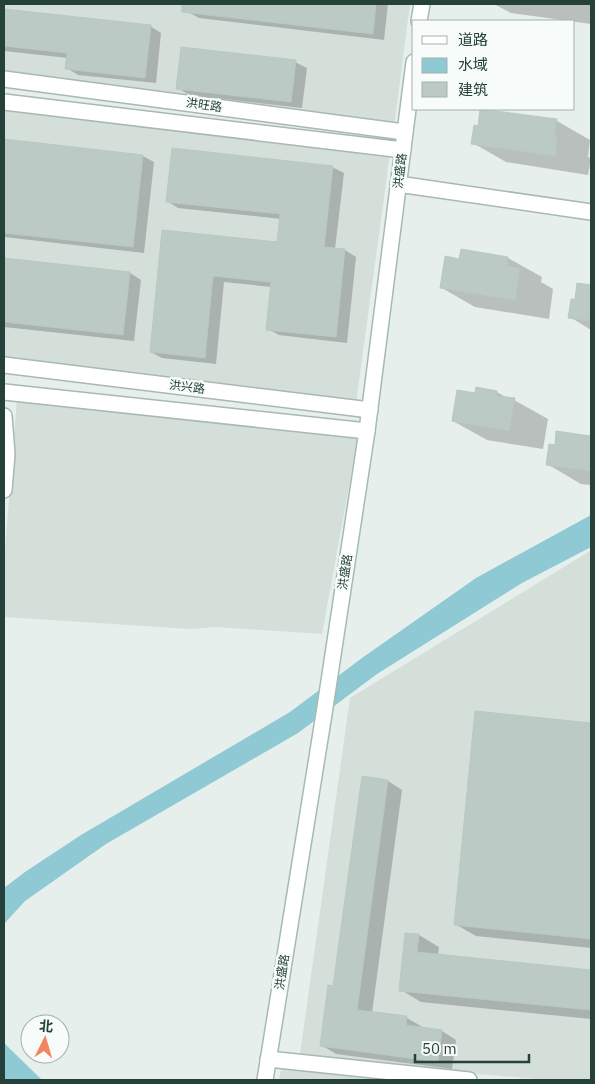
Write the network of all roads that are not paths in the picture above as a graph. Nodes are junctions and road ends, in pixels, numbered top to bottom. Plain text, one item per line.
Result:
1 (422, 4) edge
2 (419, 20) edge
3 (412, 76) edge
4 (4, 79) edge
5 (4, 102) edge
6 (404, 132) junction
7 (403, 150) junction
8 (398, 184) junction
9 (591, 212) edge
10 (4, 365) edge
11 (4, 392) edge
12 (370, 410) junction
13 (4, 416) edge
14 (367, 431) junction
15 (4, 490) edge
16 (268, 1059) junction
17 (265, 1080) edge
18 (469, 1080) edge

1 - 2 street
3 - 6 street, 洪盛路
4 - 6 street, 洪旺路
5 - 7 street, 洪旺路
6 - 7 street, 洪盛路
7 - 8 street, 洪盛路
8 - 9 street
8 - 12 street, 洪盛路
10 - 12 street, 洪兴路
11 - 14 street, 洪兴路
12 - 14 street, 洪盛路
13 - 15 street
14 - 16 street, 洪盛路
16 - 17 street, 洪盛路
16 - 18 street

